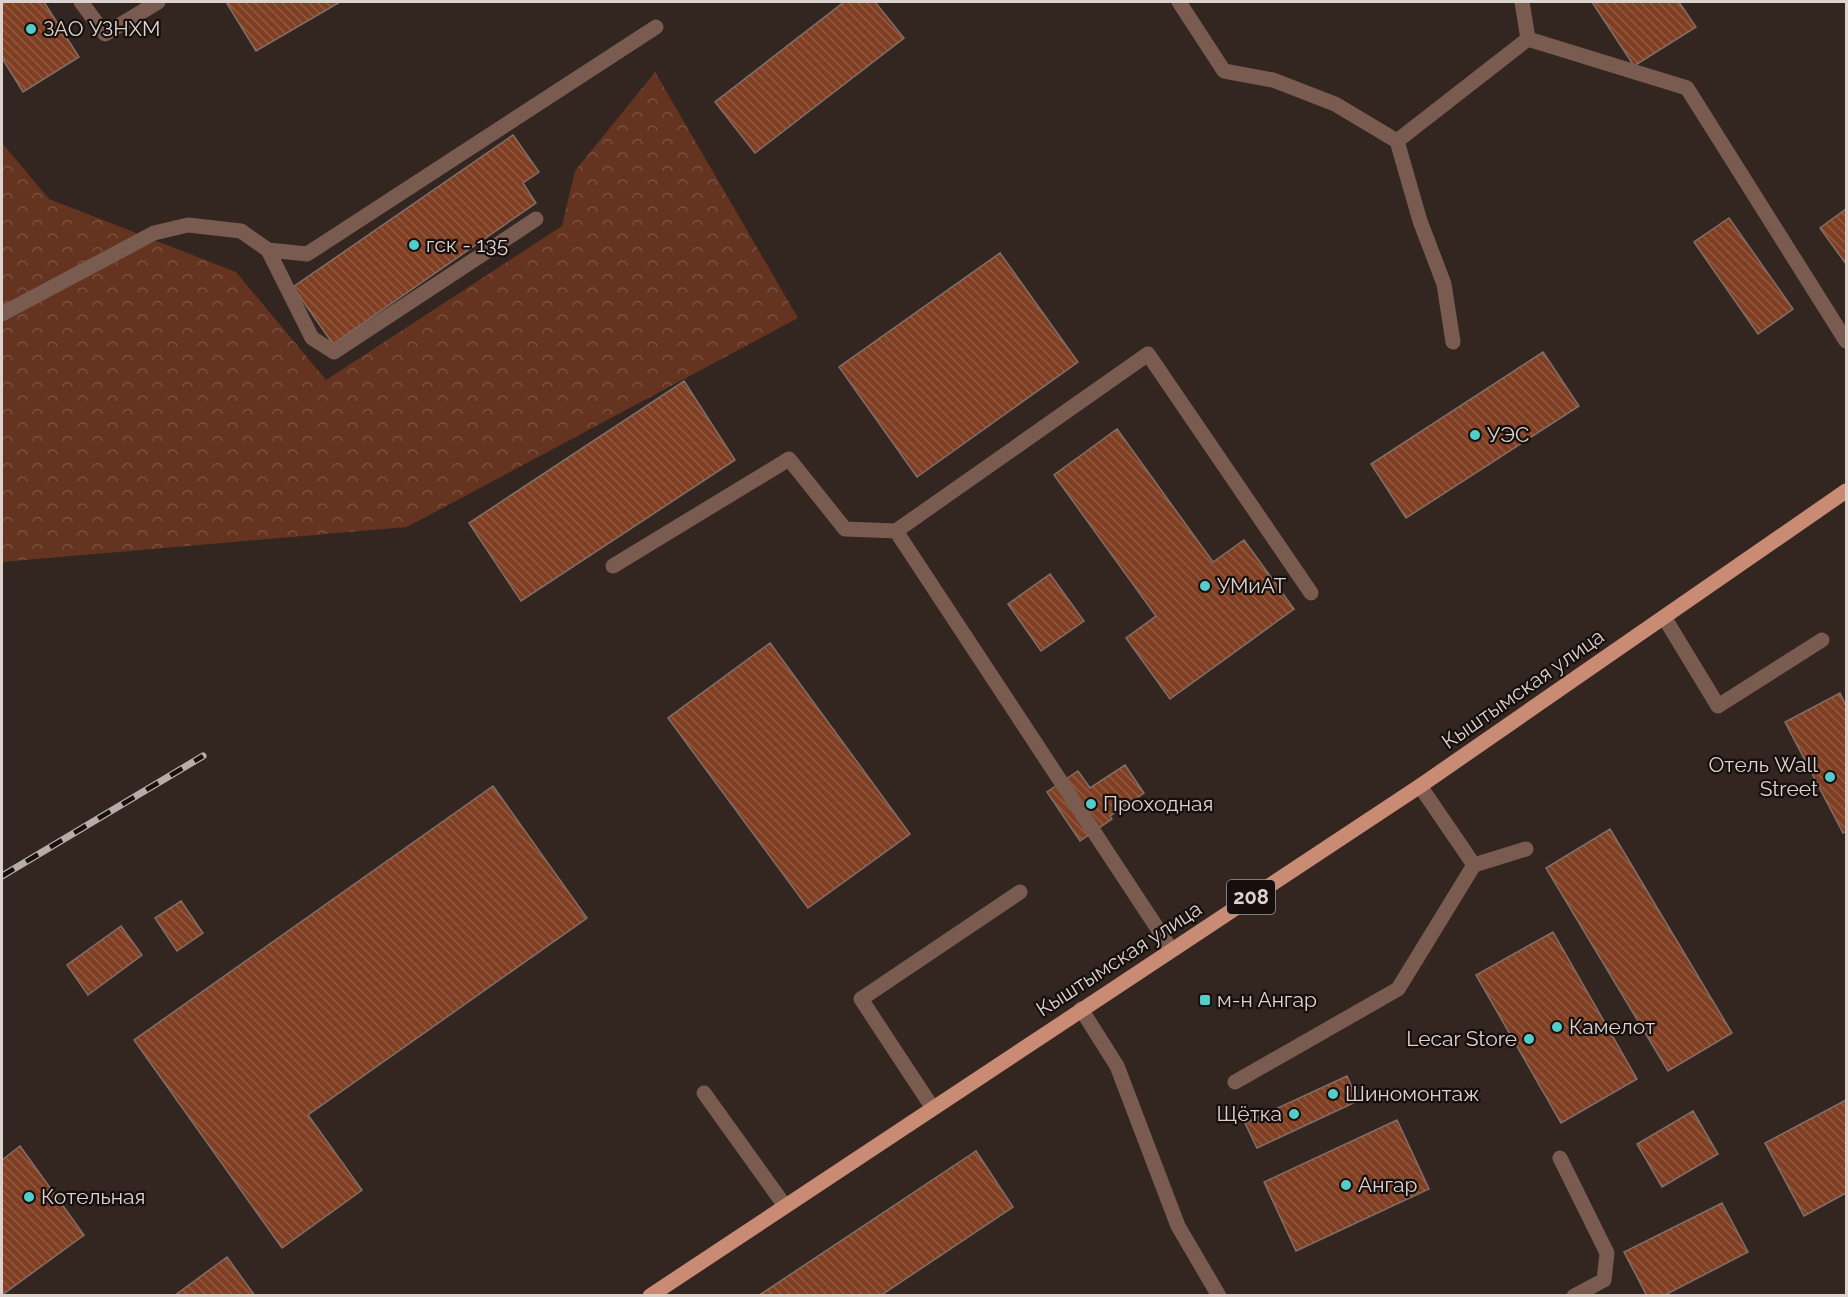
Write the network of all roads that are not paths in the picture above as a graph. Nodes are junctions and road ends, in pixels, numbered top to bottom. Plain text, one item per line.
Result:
1 (81, 2) edge
2 (158, 2) edge
3 (1179, 2) edge
4 (1522, 2) edge
5 (656, 27) dead end
6 (1527, 39) junction
7 (1397, 141) junction
8 (536, 219) dead end
9 (268, 250) junction
10 (2, 314) edge
11 (1846, 341) edge
12 (1453, 342) dead end
13 (1846, 491) edge
14 (896, 531) junction
15 (613, 566) dead end
16 (1311, 593) dead end
17 (1664, 616) junction
18 (1822, 640) dead end
19 (1420, 786) junction
20 (1526, 849) dead end
21 (1474, 866) junction
22 (1020, 892) dead end
23 (1171, 949) junction
24 (1081, 1009) junction
25 (1235, 1082) dead end
26 (704, 1094) dead end
27 (932, 1107) junction
28 (1560, 1158) dead end
29 (785, 1206) junction
30 (650, 1296) edge
31 (1219, 1296) edge
32 (1574, 1296) edge

1 - 2 lane
3 - 7 lane
4 - 6 lane
5 - 9 lane
6 - 7 lane
6 - 11 lane
7 - 12 lane
8 - 9 lane
9 - 10 lane
13 - 17 main road, Кыштымская улица / 208
14 - 15 lane
14 - 16 lane
14 - 23 lane
17 - 18 lane
17 - 19 main road, Кыштымская улица / 208
19 - 21 lane
19 - 23 main road, Кыштымская улица / 208
20 - 21 lane
21 - 25 lane
22 - 27 lane
23 - 24 main road, Кыштымская улица / 208
24 - 27 main road, Кыштымская улица / 208
24 - 31 lane
26 - 29 lane
27 - 29 main road, Кыштымская улица / 208
28 - 32 lane
29 - 30 main road, Кыштымская улица / 208

